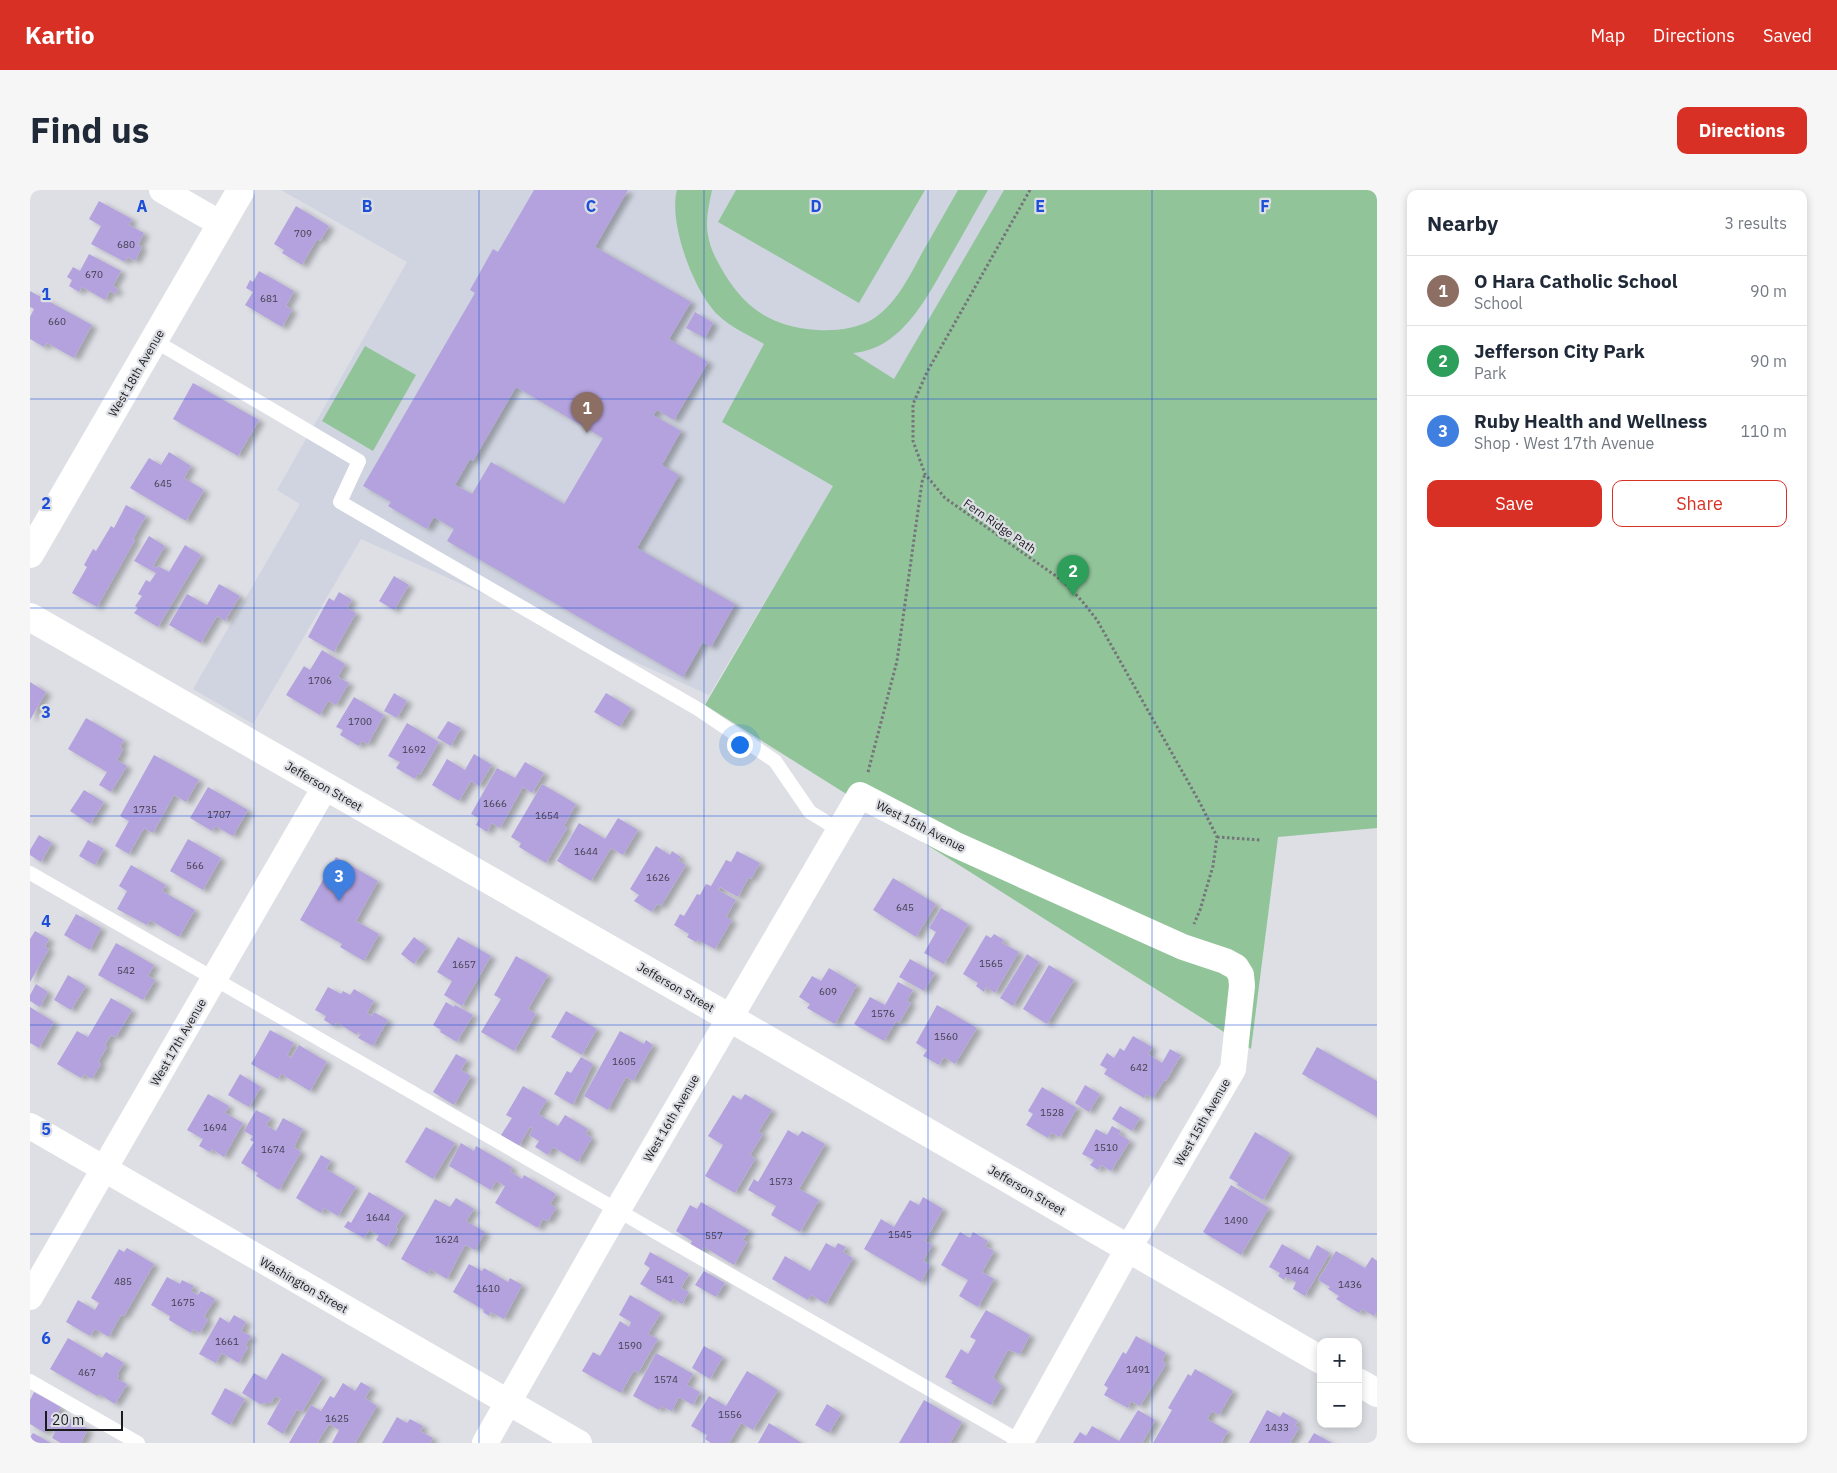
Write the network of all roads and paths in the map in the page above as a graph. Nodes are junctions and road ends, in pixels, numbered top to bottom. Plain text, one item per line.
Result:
1 (162, 190) edge
2 (241, 190) edge
3 (1030, 190) edge
4 (221, 224) junction
5 (155, 340) junction
6 (925, 474) junction
7 (30, 554) edge
8 (30, 617) edge
9 (325, 787) junction
10 (860, 795) junction
11 (839, 830) junction
12 (1217, 836) junction
13 (1260, 840) dead end
14 (30, 873) edge
15 (1183, 947) junction
16 (215, 979) junction
17 (730, 1018) junction
18 (30, 1126) edge
19 (104, 1170) junction
20 (617, 1211) junction
21 (1128, 1249) junction
22 (30, 1297) edge
23 (1317, 1358) edge
24 (30, 1381) edge
25 (1360, 1383) edge
26 (1377, 1393) edge
27 (508, 1403) junction
28 (138, 1443) edge
29 (485, 1443) edge
30 (578, 1443) edge
31 (1021, 1443) edge

1 - 4 street
2 - 4 street, West 18th Avenue
3 - 6 path, Fern Ridge Path
4 - 5 street, West 18th Avenue
5 - 7 street, West 18th Avenue
5 - 11 lane
6 - 10 path
6 - 12 path, Fern Ridge Path
8 - 9 street, Jefferson Street
9 - 16 street, West 17th Avenue
9 - 17 street, Jefferson Street
10 - 11 street, West 16th Avenue
10 - 15 street, West 15th Avenue
11 - 17 street, West 16th Avenue
12 - 13 path
12 - 15 path
14 - 16 lane
15 - 21 street, West 15th Avenue
16 - 19 street, West 17th Avenue
16 - 20 lane
17 - 20 street, West 16th Avenue
17 - 21 street, Jefferson Street
18 - 19 street, Washington Street
19 - 22 street, West 17th Avenue
19 - 27 street, Washington Street
20 - 27 street, West 16th Avenue
20 - 31 lane
21 - 23 street, Jefferson Street
21 - 31 street, West 15th Avenue
24 - 28 lane
25 - 26 street
27 - 29 street, West 16th Avenue
27 - 30 street, Washington Street

